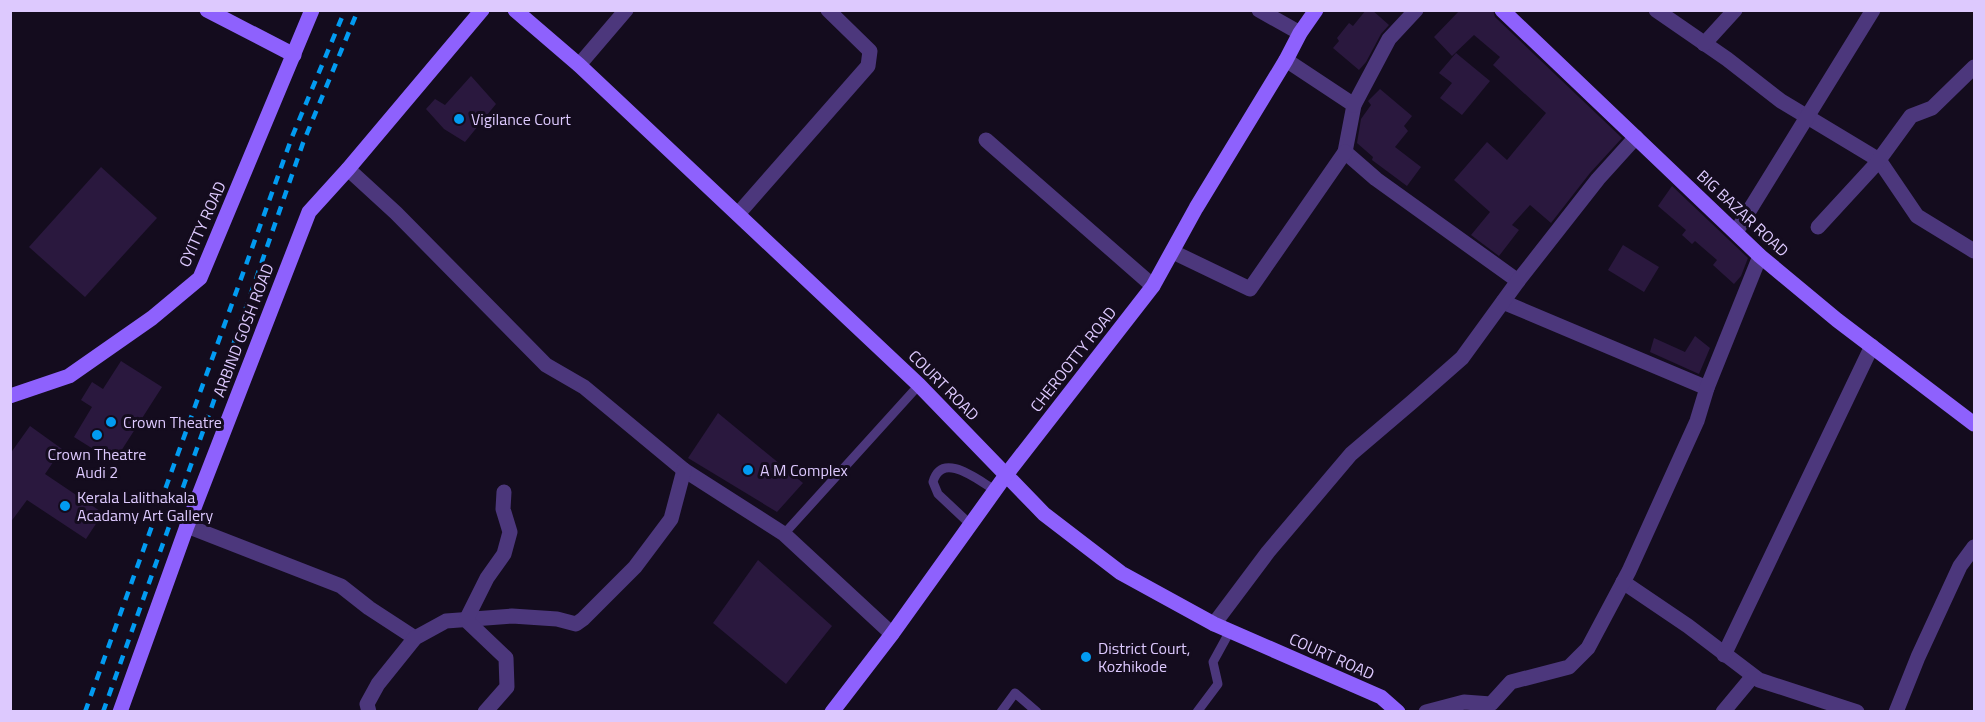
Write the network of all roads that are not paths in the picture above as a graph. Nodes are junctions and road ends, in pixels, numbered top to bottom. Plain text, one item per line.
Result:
1 (207, 10) edge
2 (312, 10) edge
3 (482, 10) edge
4 (515, 10) edge
5 (626, 10) edge
6 (828, 10) edge
7 (1258, 10) edge
8 (1316, 10) edge
9 (1416, 10) edge
10 (1502, 10) edge
11 (1656, 10) edge
12 (1734, 10) edge
13 (1873, 10) edge
14 (1300, 33) junction
15 (1704, 44) junction
16 (294, 55) junction
17 (1286, 60) junction
18 (579, 65) junction
19 (1974, 67) edge
20 (1354, 105) junction
21 (1808, 116) junction
22 (1636, 137) junction
23 (986, 140) dead end
24 (1345, 153) junction
25 (1879, 160) junction
26 (348, 169) junction
27 (738, 214) junction
28 (1818, 227) dead end
29 (1736, 232) junction
30 (1974, 251) edge
31 (1173, 252) junction
32 (1760, 256) junction
33 (1518, 281) junction
34 (1153, 286) junction
35 (1503, 302) junction
36 (1872, 346) junction
37 (919, 385) junction
38 (1707, 388) junction
39 (10, 396) edge
40 (1974, 424) edge
41 (684, 470) junction
42 (1006, 475) junction
43 (995, 490) junction
44 (504, 492) dead end
45 (970, 525) junction
46 (187, 526) junction
47 (784, 534) junction
48 (1974, 547) edge
49 (1623, 582) junction
50 (466, 620) junction
51 (1214, 624) junction
52 (1230, 631) junction
53 (892, 634) junction
54 (415, 638) junction
55 (1724, 655) junction
56 (1753, 676) junction
57 (366, 709) edge
58 (120, 711) edge
59 (485, 711) edge
60 (832, 711) edge
61 (1001, 711) edge
62 (1037, 711) edge
63 (1197, 711) edge
64 (1398, 711) edge
65 (1426, 711) edge
66 (1723, 711) edge
67 (1857, 711) edge
68 (1896, 711) edge

1 - 16 street
2 - 16 street, OYITTY ROAD
3 - 26 street, ARBIND GOSH ROAD
4 - 18 street, COURT ROAD
5 - 18 street
6 - 27 street
7 - 14 street
8 - 14 street, CHEROOTTY ROAD
9 - 20 street
10 - 22 street, BIG BAZAR ROAD
11 - 15 street
12 - 15 street
13 - 21 street
14 - 17 street, CHEROOTTY ROAD
15 - 21 street
16 - 39 street, OYITTY ROAD
17 - 20 street
17 - 31 street, CHEROOTTY ROAD
18 - 27 street, COURT ROAD
19 - 25 street
20 - 24 street
21 - 25 street
21 - 29 street
22 - 29 street, BIG BAZAR ROAD
22 - 33 street
23 - 34 street
24 - 31 street
24 - 33 street
25 - 28 street
25 - 30 street
26 - 41 street
26 - 46 street, ARBIND GOSH ROAD
27 - 37 street, COURT ROAD
29 - 32 street, BIG BAZAR ROAD
31 - 34 street, CHEROOTTY ROAD
32 - 36 street, BIG BAZAR ROAD
32 - 38 street
33 - 35 street
34 - 42 street, CHEROOTTY ROAD
35 - 38 street
35 - 51 street
36 - 40 street, BIG BAZAR ROAD
36 - 55 street
37 - 42 street, COURT ROAD
37 - 47 lane
38 - 49 street
41 - 47 street
41 - 50 street
42 - 43 street, CHEROOTTY ROAD
42 - 51 street, COURT ROAD
43 - 45 street, CHEROOTTY ROAD
43 - 45 lane
44 - 50 street
45 - 53 street, CHEROOTTY ROAD
46 - 54 street
46 - 58 street, ARBIND GOSH ROAD
47 - 53 street
48 - 68 street
49 - 55 street
49 - 65 street
50 - 54 street
50 - 59 street
51 - 52 street, COURT ROAD
52 - 63 lane
52 - 64 street, COURT ROAD
53 - 60 street, CHEROOTTY ROAD
54 - 57 street
55 - 56 street
56 - 66 street
56 - 67 street
61 - 62 lane

